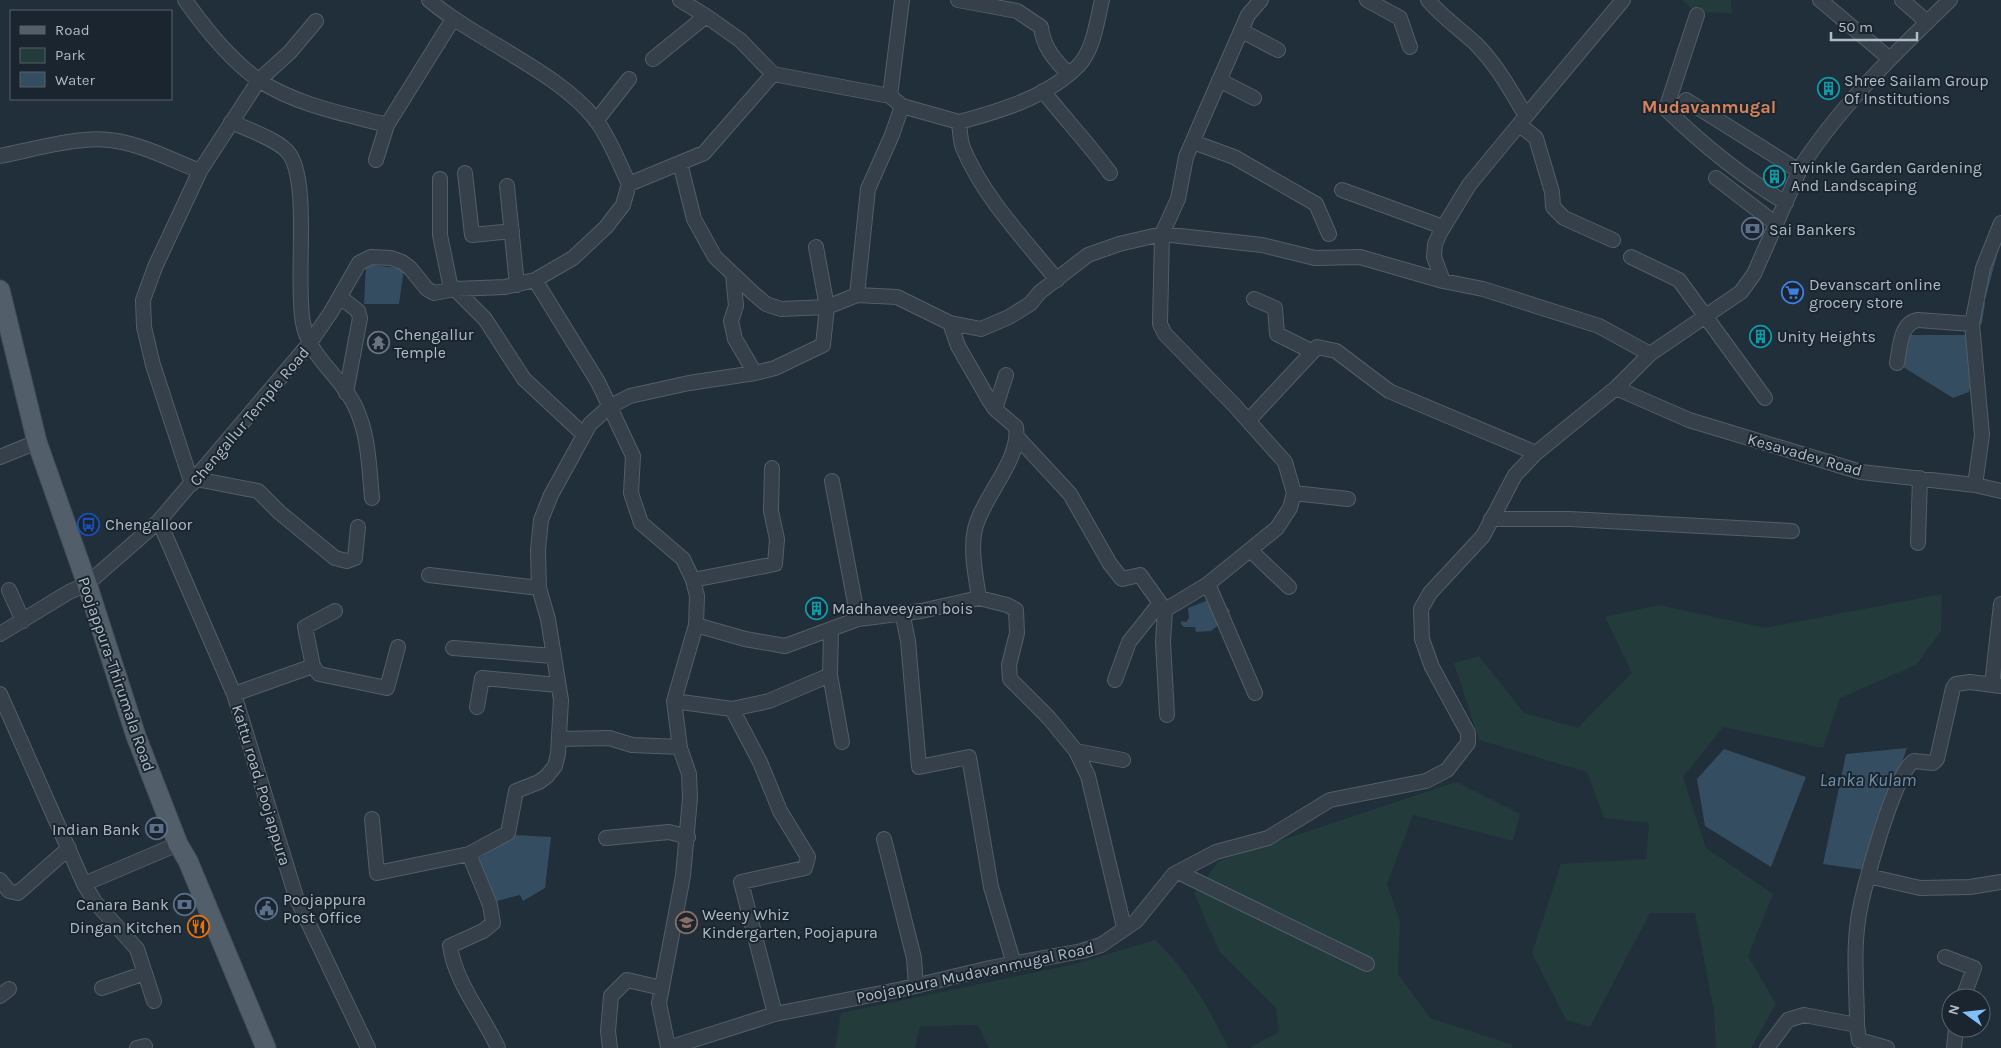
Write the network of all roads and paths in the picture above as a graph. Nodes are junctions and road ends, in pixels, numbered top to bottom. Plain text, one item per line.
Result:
1 (185, 0) edge
2 (430, 0) edge
3 (902, 0) edge
4 (958, 0) edge
5 (1102, 0) edge
6 (1261, 0) edge
7 (1367, 0) edge
8 (1428, 0) edge
9 (1623, 0) edge
10 (1820, 0) edge
11 (1902, 0) edge
12 (1950, 0) edge
13 (687, 2) edge
14 (1697, 15) dead end
15 (706, 16) junction
16 (453, 19) junction
17 (316, 21) dead end
18 (1927, 22) junction
19 (1242, 31) junction
20 (1410, 47) dead end
21 (1278, 50) dead end
22 (653, 59) dead end
23 (1890, 59) junction
24 (1068, 73) junction
25 (773, 74) junction
26 (629, 79) dead end
27 (260, 80) junction
28 (1219, 80) junction
29 (1043, 91) junction
30 (890, 96) junction
31 (1254, 98) dead end
32 (1686, 100) dead end
33 (902, 106) junction
34 (596, 121) junction
35 (1523, 121) junction
36 (232, 122) junction
37 (959, 122) junction
38 (386, 125) junction
39 (1193, 142) junction
40 (0, 156) edge
41 (376, 160) dead end
42 (680, 163) junction
43 (200, 171) junction
44 (1799, 171) junction
45 (464, 173) dead end
46 (1110, 173) dead end
47 (1716, 178) dead end
48 (440, 179) dead end
49 (629, 184) junction
50 (507, 186) dead end
51 (1342, 190) dead end
52 (1786, 203) junction
53 (2001, 223) edge
54 (1776, 224) junction
55 (1442, 227) junction
56 (512, 231) junction
57 (1162, 234) junction
58 (1329, 234) dead end
59 (1613, 240) dead end
60 (816, 247) dead end
61 (1631, 257) dead end
62 (733, 274) junction
63 (535, 280) junction
64 (1057, 280) junction
65 (1443, 281) junction
66 (517, 285) junction
67 (454, 289) junction
68 (0, 290) edge
69 (857, 295) junction
70 (340, 297) junction
71 (1254, 299) dead end
72 (827, 307) junction
73 (1706, 316) junction
74 (950, 323) junction
75 (1972, 324) junction
76 (309, 344) junction
77 (1311, 351) junction
78 (1650, 354) junction
79 (1897, 363) dead end
80 (755, 373) junction
81 (1006, 375) dead end
82 (1616, 388) junction
83 (346, 393) junction
84 (1764, 398) dead end
85 (609, 407) junction
86 (995, 409) junction
87 (1249, 420) junction
88 (584, 434) junction
89 (1018, 438) junction
90 (37, 442) junction
91 (1536, 453) junction
92 (0, 457) edge
93 (772, 468) dead end
94 (1920, 478) junction
95 (194, 481) junction
96 (832, 481) dead end
97 (1975, 485) junction
98 (2001, 491) edge
99 (1294, 493) junction
100 (372, 498) dead end
101 (1348, 499) dead end
102 (1491, 520) junction
103 (158, 521) junction
104 (358, 527) dead end
105 (1792, 531) dead end
106 (1918, 543) dead end
107 (1250, 550) junction
108 (429, 575) dead end
109 (693, 580) junction
110 (87, 584) junction
111 (1208, 584) junction
112 (1289, 587) dead end
113 (539, 588) junction
114 (9, 590) dead end
115 (979, 598) junction
116 (2001, 604) edge
117 (1163, 606) junction
118 (335, 612) dead end
119 (902, 612) junction
120 (858, 619) junction
121 (23, 620) junction
122 (696, 625) junction
123 (832, 630) junction
124 (0, 634) edge
125 (398, 647) dead end
126 (453, 648) dead end
127 (553, 656) junction
128 (313, 666) junction
129 (830, 675) junction
130 (1115, 680) dead end
131 (558, 685) junction
132 (1997, 685) edge
133 (1256, 692) dead end
134 (0, 694) edge
135 (234, 694) junction
136 (674, 701) junction
137 (477, 707) dead end
138 (732, 709) junction
139 (1167, 715) dead end
140 (559, 739) junction
141 (842, 742) dead end
142 (680, 747) junction
143 (1076, 751) junction
144 (1123, 760) dead end
145 (372, 819) dead end
146 (688, 837) junction
147 (606, 838) dead end
148 (884, 839) dead end
149 (178, 844) junction
150 (70, 848) junction
151 (468, 854) junction
152 (1178, 872) junction
153 (1868, 876) junction
154 (0, 880) edge
155 (2001, 882) edge
156 (84, 884) junction
157 (1124, 927) junction
158 (1945, 957) dead end
159 (1014, 964) junction
160 (1367, 964) dead end
161 (146, 973) junction
162 (916, 986) junction
163 (102, 988) dead end
164 (662, 988) junction
165 (1967, 988) edge
166 (154, 1001) dead end
167 (775, 1014) junction
168 (1857, 1025) junction
169 (1858, 1044) edge
170 (266, 1048) edge
171 (368, 1048) edge
172 (498, 1048) edge
173 (610, 1048) edge
174 (668, 1048) edge
175 (1767, 1048) edge
176 (1887, 1048) edge

1 - 27 street
2 - 16 street
3 - 30 street
4 - 24 street
5 - 24 street
6 - 19 street
7 - 20 street
8 - 35 street
9 - 35 street
10 - 23 street
11 - 18 street
12 - 18 street, Poojappura Mudavanmugal Road
13 - 15 street
14 - 52 street
15 - 22 street
15 - 25 street
16 - 34 street
16 - 38 street
17 - 27 street
18 - 23 street, Poojappura Mudavanmugal Road
19 - 21 street
19 - 28 street
23 - 44 street, Poojappura Mudavanmugal Road
24 - 29 street
25 - 30 street
25 - 42 street
26 - 34 street
27 - 36 street
27 - 38 street
28 - 31 street
28 - 39 street
29 - 37 street
29 - 46 street
30 - 33 street
32 - 44 street
33 - 37 street
33 - 69 street
34 - 49 street
35 - 55 street
35 - 59 street
36 - 43 street
36 - 76 street
37 - 64 street
38 - 41 street
39 - 57 street
39 - 58 street
40 - 43 street
42 - 49 street
42 - 62 street
43 - 95 street
44 - 52 street, Poojappura Mudavanmugal Road
45 - 56 street
47 - 54 street
48 - 67 street
49 - 63 street
50 - 56 street
51 - 55 street
52 - 54 street, Poojappura Mudavanmugal Road
53 - 75 street
54 - 73 street, Poojappura Mudavanmugal Road
55 - 65 street
56 - 66 street
57 - 64 street
57 - 65 street
57 - 87 street
60 - 72 street
61 - 73 street
62 - 72 street
62 - 80 street
63 - 66 street
63 - 85 street
64 - 74 street
65 - 78 street
66 - 67 street
67 - 70 street, Chengallur Temple Road
67 - 88 street
68 - 90 main road, Poojappura-Thirumala Road
69 - 72 street
69 - 74 street
70 - 76 street, Chengallur Temple Road
70 - 83 street
71 - 77 street
72 - 80 street
73 - 78 street, Poojappura Mudavanmugal Road
73 - 84 street
74 - 86 street
75 - 79 street
75 - 97 street
76 - 83 street
76 - 95 street, Chengallur Temple Road
77 - 87 street
77 - 91 street
78 - 82 street, Poojappura Mudavanmugal Road
80 - 85 street
81 - 86 street
82 - 91 street, Poojappura Mudavanmugal Road
82 - 94 street, Kesavadev Road
83 - 100 street
85 - 88 street
85 - 109 street
86 - 89 street
87 - 99 street
88 - 113 street
89 - 115 street
89 - 117 street
90 - 92 street
90 - 110 main road, Poojappura-Thirumala Road
91 - 102 street, Poojappura Mudavanmugal Road
93 - 109 street
94 - 97 street, Kesavadev Road
94 - 106 street
95 - 103 street, Chengallur Temple Road
95 - 104 street
96 - 120 street
97 - 98 street, Kesavadev Road
99 - 101 street
99 - 107 street
102 - 105 street
102 - 152 street, Poojappura Mudavanmugal Road
103 - 110 street, Chengallur Temple Road
103 - 135 street, Kattu road, Poojappura
107 - 111 street
107 - 112 street
108 - 113 street
109 - 122 street
110 - 121 street, Chengallur Temple Road
110 - 149 main road, Poojappura-Thirumala Road
111 - 117 street
111 - 133 street
113 - 127 street
114 - 121 street
115 - 119 street
115 - 143 street
116 - 132 street
117 - 130 street
117 - 139 street
118 - 128 street
119 - 120 street
119 - 159 street
120 - 123 street
121 - 124 street, Chengallur Temple Road
122 - 123 street
122 - 136 street
123 - 129 street
125 - 128 street
126 - 127 street
127 - 131 street
128 - 135 street
129 - 138 street
129 - 141 street
131 - 137 street
131 - 140 street
132 - 153 street
134 - 150 street
135 - 171 street, Kattu road, Poojappura
136 - 138 street
136 - 142 street
138 - 167 street
140 - 142 street
140 - 151 street
142 - 146 street
143 - 144 street
143 - 157 street
145 - 151 street
146 - 147 street
146 - 164 street
148 - 162 street
149 - 156 street
149 - 170 main road, Poojappura-Thirumala Road
150 - 154 street
150 - 156 street
151 - 172 street
152 - 157 street, Poojappura Mudavanmugal Road
152 - 160 street
153 - 155 street
153 - 168 street
156 - 161 street
157 - 159 street, Poojappura Mudavanmugal Road
158 - 165 street
159 - 162 street, Poojappura Mudavanmugal Road
161 - 163 street
161 - 166 street
162 - 167 street, Poojappura Mudavanmugal Road
164 - 173 street
164 - 174 street
167 - 174 street, Poojappura Mudavanmugal Road
168 - 169 street
168 - 175 street
169 - 176 street

